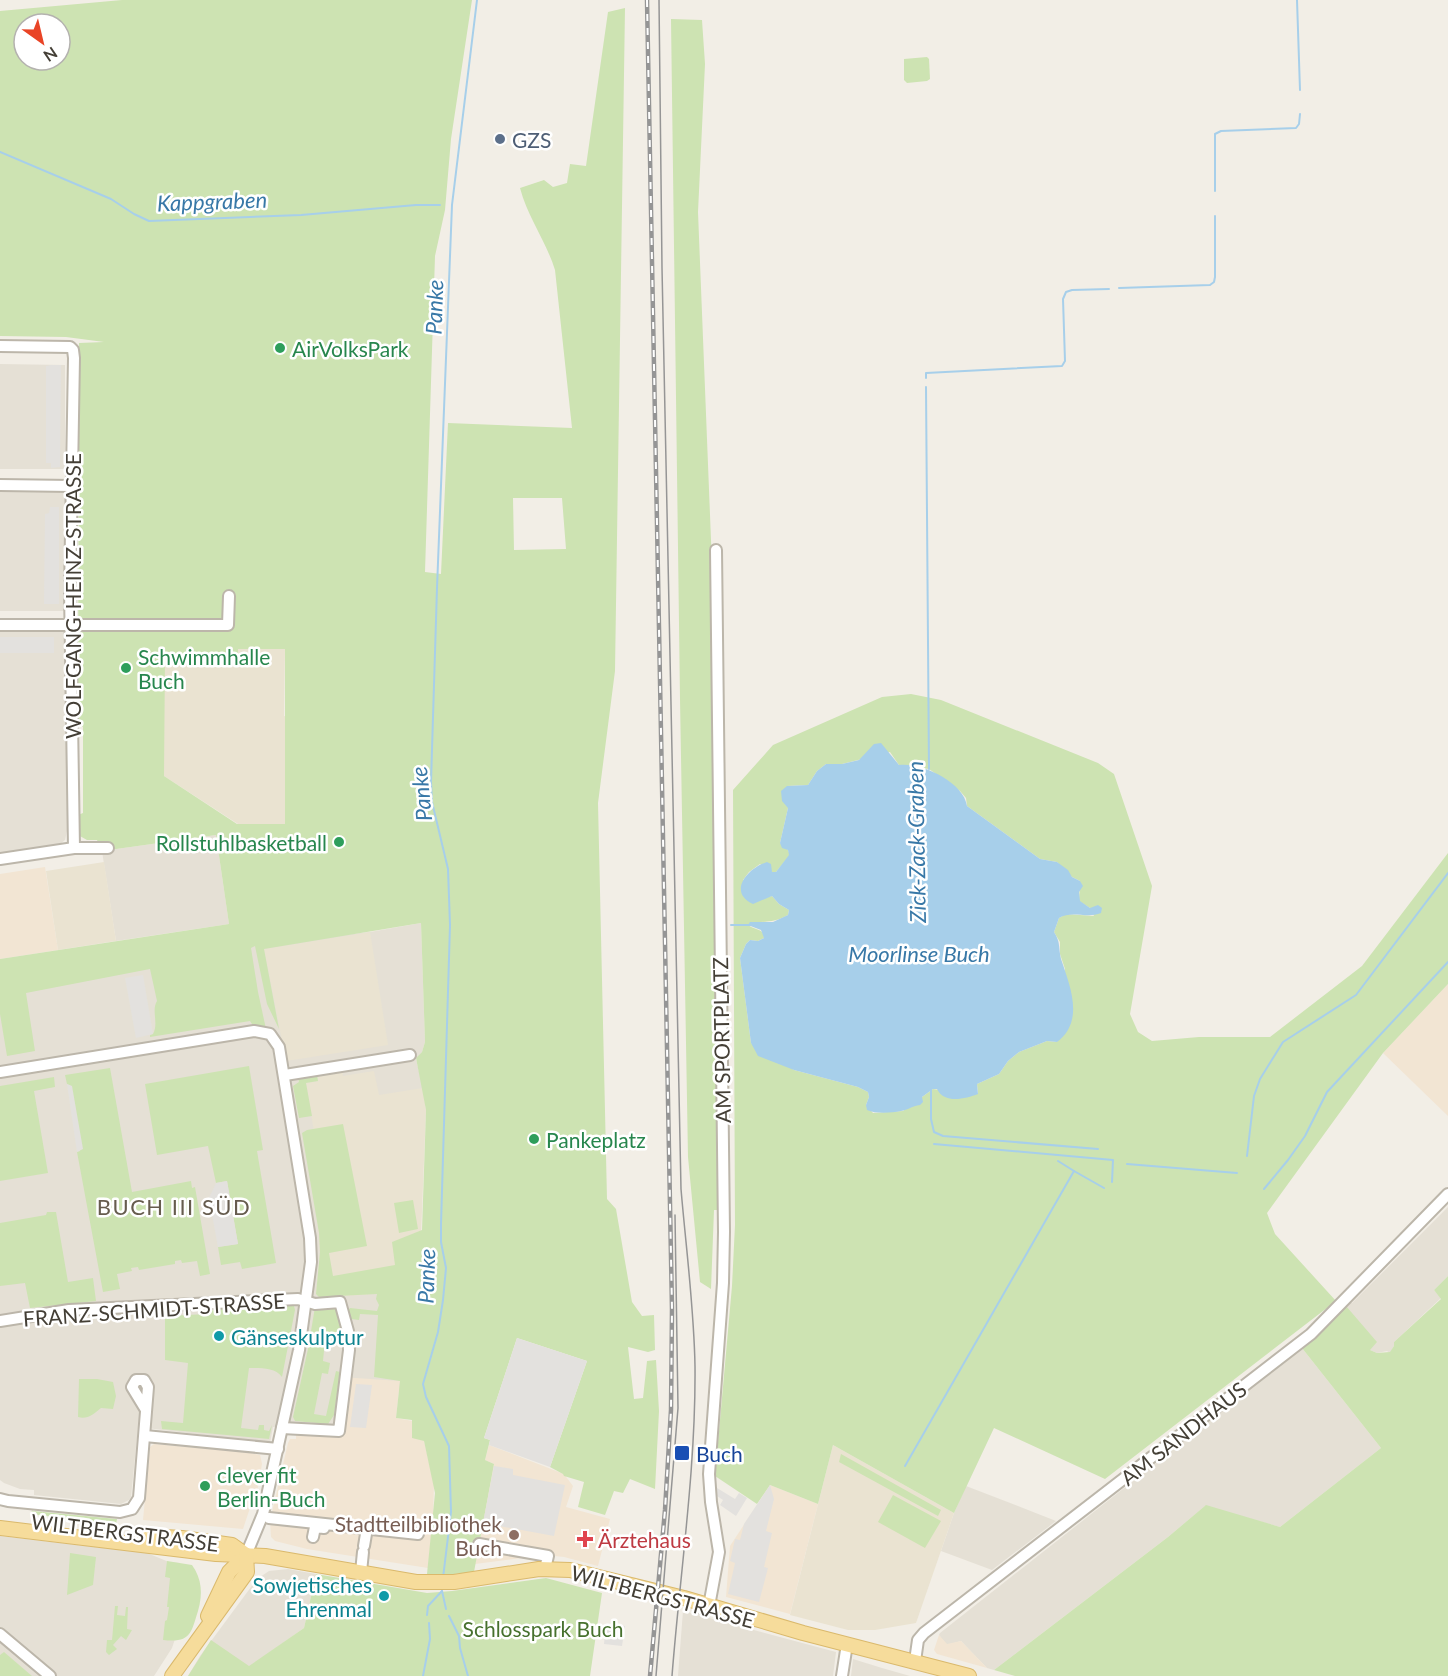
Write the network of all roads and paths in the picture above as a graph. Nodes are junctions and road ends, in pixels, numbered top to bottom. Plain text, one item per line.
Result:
1 (0, 346) edge
2 (0, 485) edge
3 (72, 486) junction
4 (716, 550) dead end
5 (229, 596) dead end
6 (71, 624) junction
7 (0, 625) edge
8 (74, 848) junction
9 (108, 848) dead end
10 (0, 859) edge
11 (410, 1055) dead end
12 (0, 1072) edge
13 (285, 1075) junction
14 (1448, 1194) edge
15 (307, 1301) junction
16 (0, 1321) edge
17 (146, 1410) dead end
18 (282, 1428) junction
19 (145, 1436) junction
20 (278, 1449) junction
21 (0, 1499) edge
22 (269, 1518) dead end
23 (0, 1519) edge
24 (326, 1524) junction
25 (0, 1528) edge
26 (367, 1528) junction
27 (418, 1533) dead end
28 (312, 1544) dead end
29 (479, 1544) dead end
30 (246, 1555) junction
31 (545, 1569) junction
32 (361, 1572) junction
33 (709, 1606) junction
34 (0, 1634) edge
35 (847, 1644) junction
36 (915, 1661) junction
37 (50, 1676) edge
38 (172, 1676) edge
39 (842, 1676) edge
40 (969, 1676) edge

1 - 3 street, WOLFGANG-HEINZ-STRASSE
2 - 3 street
3 - 6 street, WOLFGANG-HEINZ-STRASSE
4 - 33 street, AM SPORTPLATZ
5 - 6 street
6 - 7 street
6 - 8 street, WOLFGANG-HEINZ-STRASSE
8 - 9 street
8 - 10 street
11 - 13 street
12 - 13 street
13 - 15 street
14 - 36 street, AM SANDHAUS
15 - 16 street, FRANZ-SCHMIDT-STRASSE
15 - 18 street
15 - 18 street, FRANZ-SCHMIDT-STRASSE
17 - 19 street
18 - 20 street
19 - 20 street
19 - 21 street
20 - 30 street
22 - 24 street
23 - 30 main road, WILTBERGSTRASSE
24 - 26 street
24 - 28 street
25 - 30 main road, WILTBERGSTRASSE
26 - 27 street
26 - 32 street
29 - 31 street
30 - 32 main road, WILTBERGSTRASSE
30 - 38 main road
31 - 32 main road, WILTBERGSTRASSE
31 - 33 main road, WILTBERGSTRASSE
33 - 35 main road, WILTBERGSTRASSE
34 - 37 street
35 - 36 main road, WILTBERGSTRASSE
35 - 39 street
36 - 40 main road, WILTBERGSTRASSE

